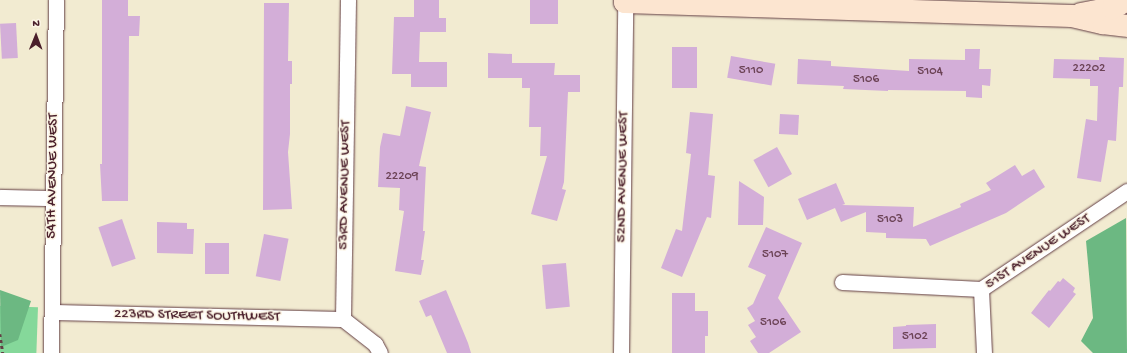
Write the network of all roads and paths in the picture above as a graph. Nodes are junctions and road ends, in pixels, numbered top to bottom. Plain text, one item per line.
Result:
1 (56, 0) edge
2 (348, 0) edge
3 (1127, 0) edge
4 (625, 1) edge
5 (1072, 16) junction
6 (1127, 26) edge
7 (1127, 192) edge
8 (0, 196) edge
9 (52, 198) junction
10 (842, 282) dead end
11 (981, 290) junction
12 (52, 312) junction
13 (342, 319) junction
14 (0, 334) edge
15 (3, 353) edge
16 (51, 353) edge
17 (380, 353) edge
18 (621, 353) edge
19 (984, 353) edge

1 - 9 street, 54TH AVENUE WEST
2 - 13 street, 53RD AVENUE WEST
3 - 5 street
4 - 5 street
4 - 18 street, 52ND AVENUE WEST
5 - 6 street
7 - 11 street, 51ST AVENUE WEST
8 - 9 street
9 - 12 street, 54TH AVENUE WEST
10 - 11 street
11 - 19 street, 51ST AVENUE WEST
12 - 13 street, 223RD STREET SOUTHWEST
12 - 16 street, 54TH AVENUE WEST
13 - 17 street
14 - 15 path

